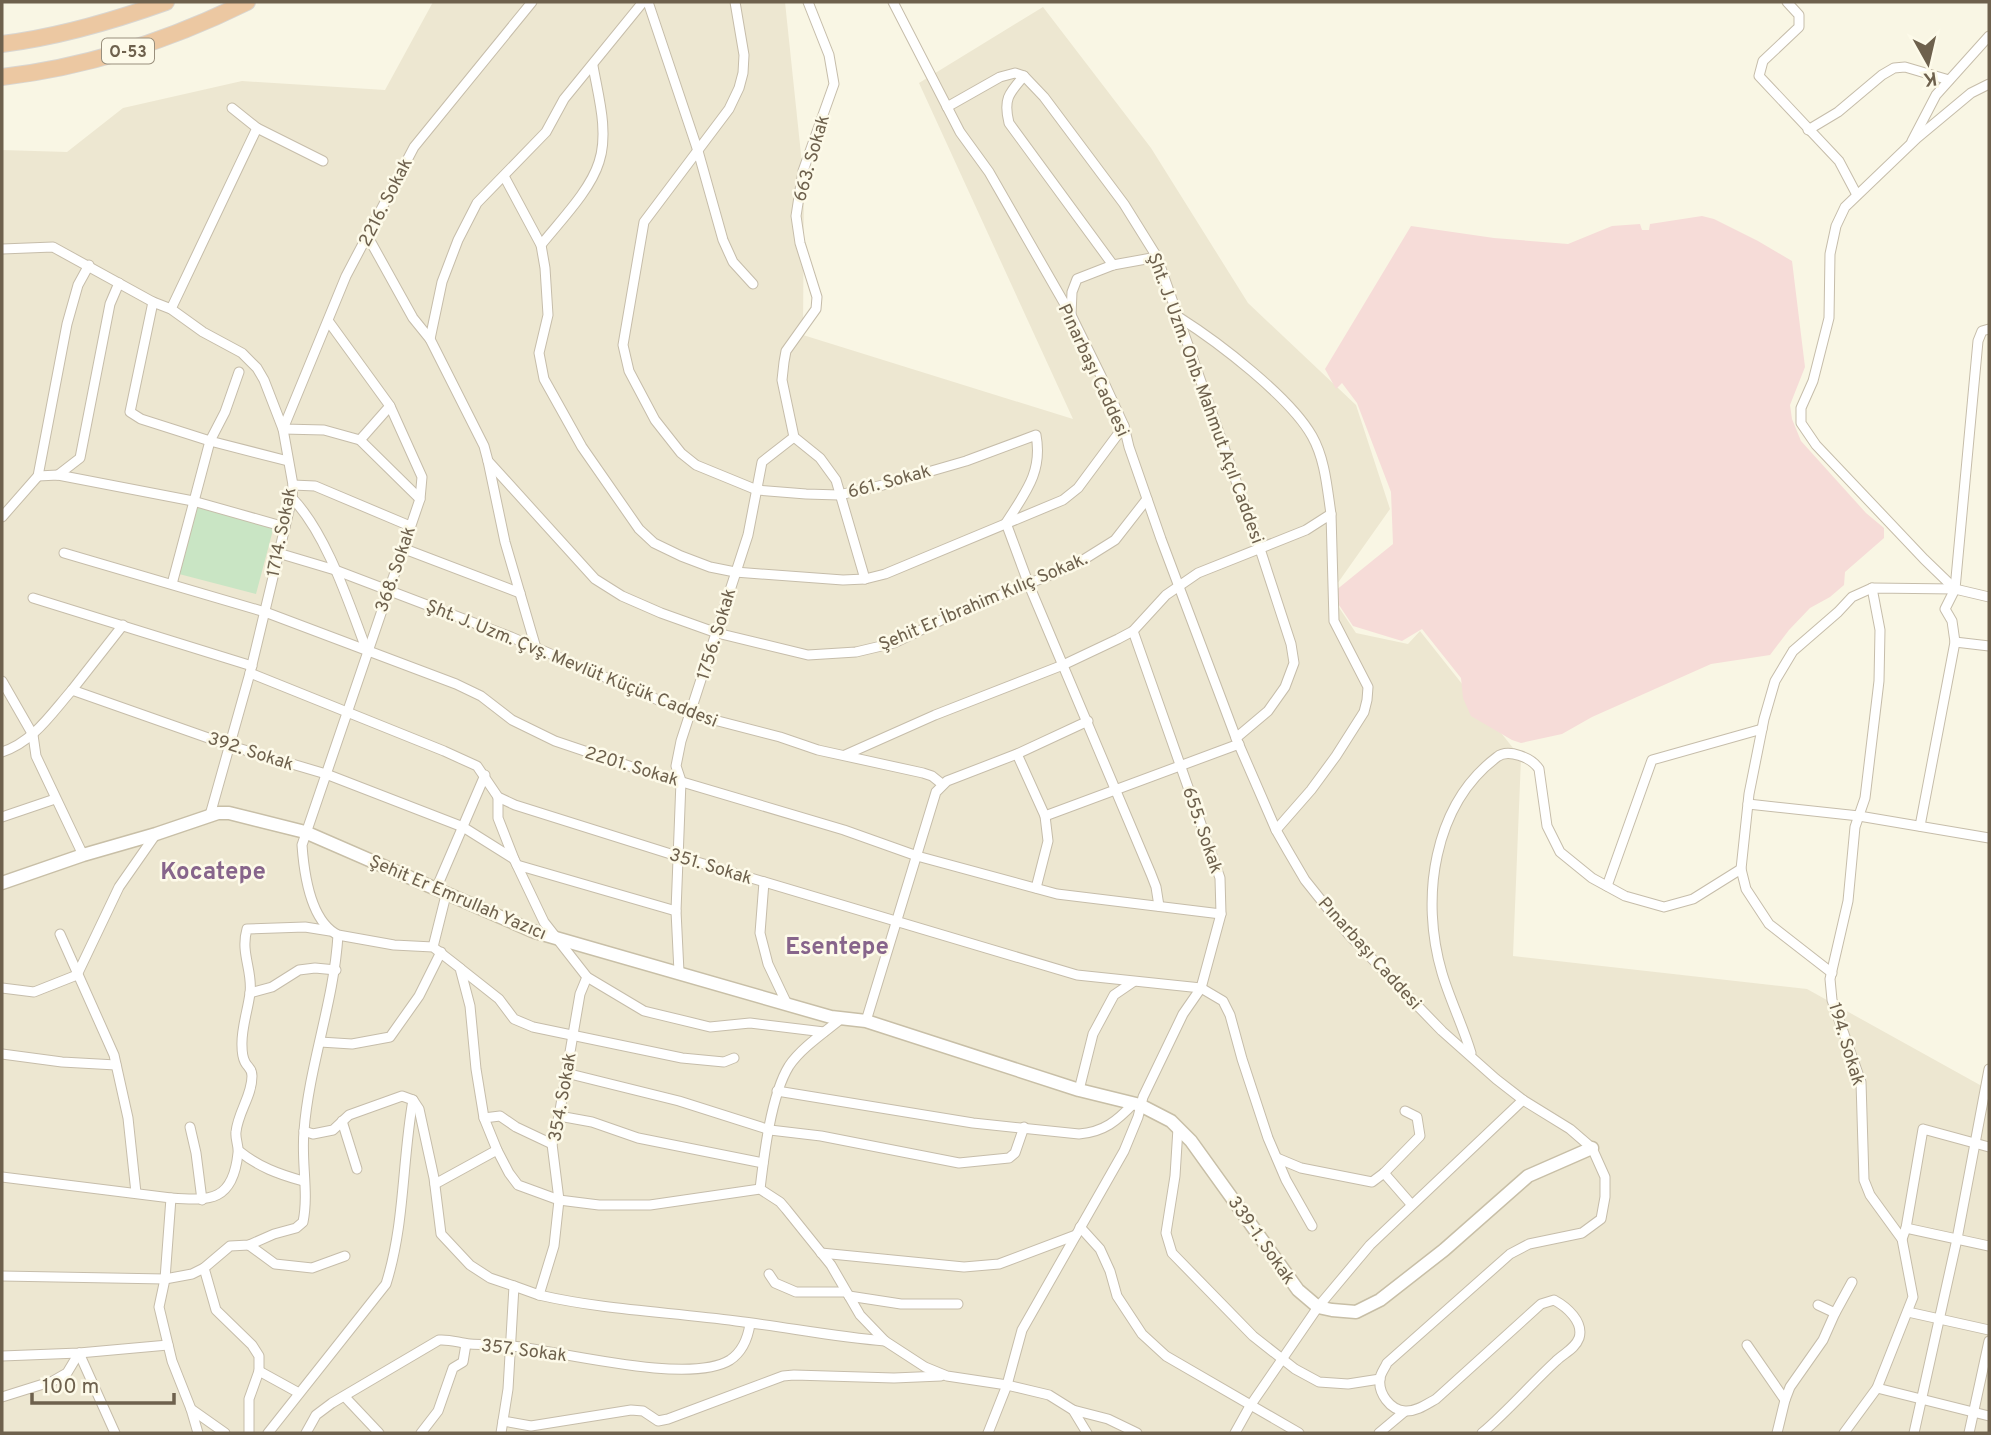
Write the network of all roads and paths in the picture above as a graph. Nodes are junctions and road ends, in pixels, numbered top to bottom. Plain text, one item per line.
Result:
1 (166, 2) edge
2 (247, 2) edge
3 (533, 2) edge
4 (645, 2) edge
5 (735, 2) edge
6 (808, 2) edge
7 (893, 2) edge
8 (1787, 2) edge
9 (1989, 36) edge
10 (2, 44) edge
11 (593, 66) junction
12 (1024, 76) junction
13 (2, 77) edge
14 (1949, 80) junction
15 (1989, 84) edge
16 (947, 107) junction
17 (232, 108) dead end
18 (257, 128) junction
19 (1808, 130) junction
20 (1909, 146) junction
21 (698, 151) junction
22 (323, 161) dead end
23 (504, 176) junction
24 (1857, 195) junction
25 (368, 237) junction
26 (541, 245) junction
27 (2, 249) edge
28 (1157, 257) junction
29 (89, 265) junction
30 (1113, 265) junction
31 (119, 283) junction
32 (754, 284) dead end
33 (153, 302) junction
34 (171, 309) junction
35 (1071, 316) junction
36 (1180, 318) junction
37 (329, 322) junction
38 (1989, 329) edge
39 (430, 340) junction
40 (239, 372) dead end
41 (390, 406) junction
42 (1124, 426) junction
43 (283, 429) junction
44 (794, 438) junction
45 (360, 440) junction
46 (210, 442) junction
47 (288, 461) junction
48 (488, 461) junction
49 (58, 475) junction
50 (38, 476) junction
51 (293, 485) junction
52 (757, 490) junction
53 (839, 495) junction
54 (292, 498) junction
55 (420, 499) junction
56 (1147, 499) junction
57 (193, 501) junction
58 (1331, 514) junction
59 (2, 517) edge
60 (1006, 523) junction
61 (410, 526) junction
62 (285, 527) junction
63 (402, 548) junction
64 (1260, 549) junction
65 (64, 553) dead end
66 (278, 553) junction
67 (335, 570) junction
68 (735, 572) junction
69 (865, 579) junction
70 (172, 584) junction
71 (1029, 584) junction
72 (1178, 585) junction
73 (1872, 588) junction
74 (1955, 589) junction
75 (388, 590) junction
76 (520, 593) junction
77 (1989, 597) edge
78 (33, 598) dead end
79 (265, 612) junction
80 (123, 625) junction
81 (1133, 631) junction
82 (717, 633) junction
83 (1955, 642) junction
84 (1989, 646) edge
85 (536, 649) junction
86 (367, 651) junction
87 (1063, 665) junction
88 (251, 669) junction
89 (2, 681) edge
90 (72, 690) junction
91 (348, 712) junction
92 (691, 714) junction
93 (1088, 721) junction
94 (1762, 729) junction
95 (33, 735) junction
96 (1238, 741) junction
97 (231, 746) junction
98 (2, 752) edge
99 (1017, 754) junction
100 (845, 755) junction
101 (1180, 765) junction
102 (326, 774) junction
103 (485, 775) junction
104 (681, 781) junction
105 (942, 785) junction
106 (1116, 789) junction
107 (498, 797) junction
108 (55, 799) junction
109 (1748, 804) junction
110 (210, 815) junction
111 (1859, 816) junction
112 (2, 817) edge
113 (1045, 817) junction
114 (1920, 826) junction
115 (463, 827) junction
116 (1276, 830) junction
117 (305, 832) junction
118 (156, 834) junction
119 (1989, 838) edge
120 (83, 855) junction
121 (677, 856) junction
122 (917, 856) junction
123 (515, 862) junction
124 (1741, 869) junction
125 (764, 882) junction
126 (2, 883) edge
127 (1607, 886) junction
128 (1035, 888) junction
129 (441, 892) junction
130 (1159, 906) junction
131 (676, 911) junction
132 (1221, 914) junction
133 (897, 921) junction
134 (60, 934) dead end
135 (334, 934) junction
136 (556, 938) junction
137 (437, 949) junction
138 (460, 968) junction
139 (336, 970) junction
140 (679, 972) junction
141 (1832, 973) junction
142 (77, 975) junction
143 (587, 976) junction
144 (1133, 982) junction
145 (2, 988) edge
146 (1201, 988) junction
147 (250, 993) junction
148 (788, 1004) junction
149 (842, 1018) junction
150 (866, 1021) junction
151 (824, 1032) junction
152 (573, 1036) junction
153 (320, 1042) junction
154 (2, 1054) edge
155 (1472, 1055) junction
156 (734, 1058) dead end
157 (116, 1065) junction
158 (1989, 1069) edge
159 (566, 1073) junction
160 (1079, 1090) junction
161 (777, 1091) junction
162 (413, 1100) junction
163 (1523, 1100) junction
164 (1137, 1104) junction
165 (1405, 1111) dead end
166 (559, 1116) junction
167 (484, 1118) junction
168 (342, 1121) junction
169 (190, 1127) dead end
170 (1024, 1127) junction
171 (1178, 1128) junction
172 (770, 1130) junction
173 (304, 1131) junction
174 (1976, 1143) junction
175 (552, 1144) junction
176 (1989, 1147) edge
177 (1592, 1148) junction
178 (497, 1150) junction
179 (239, 1151) junction
180 (1277, 1158) junction
181 (763, 1163) junction
182 (357, 1169) dead end
183 (1384, 1173) junction
184 (2, 1177) edge
185 (303, 1181) junction
186 (435, 1184) junction
187 (760, 1189) junction
188 (136, 1193) junction
189 (171, 1198) junction
190 (202, 1200) junction
191 (559, 1200) junction
192 (1411, 1205) junction
193 (1312, 1226) dead end
194 (1906, 1228) junction
195 (1078, 1231) junction
196 (1902, 1239) junction
197 (1957, 1239) junction
198 (249, 1245) junction
199 (1989, 1246) edge
200 (821, 1253) junction
201 (345, 1256) dead end
202 (204, 1268) junction
203 (769, 1274) dead end
204 (2, 1276) edge
205 (166, 1279) junction
206 (1852, 1282) dead end
207 (514, 1286) junction
208 (848, 1294) junction
209 (539, 1295) junction
210 (958, 1304) dead end
211 (1818, 1305) dead end
212 (1318, 1307) junction
213 (1908, 1312) junction
214 (1835, 1313) junction
215 (1938, 1319) junction
216 (750, 1324) junction
217 (1989, 1331) edge
218 (1989, 1340) edge
219 (885, 1341) junction
220 (466, 1343) junction
221 (168, 1345) junction
222 (1747, 1345) dead end
223 (512, 1346) junction
224 (79, 1353) junction
225 (2, 1356) edge
226 (1281, 1358) junction
227 (259, 1371) junction
228 (947, 1376) junction
229 (1380, 1378) junction
230 (1007, 1385) junction
231 (1877, 1388) junction
232 (299, 1393) junction
233 (2, 1397) edge
234 (345, 1397) junction
235 (1785, 1400) junction
236 (1922, 1400) junction
237 (1250, 1406) junction
238 (191, 1409) junction
239 (1073, 1410) junction
240 (1974, 1411) junction
241 (1404, 1412) junction
242 (1989, 1416) edge
243 (503, 1421) junction
244 (549, 1428) edge
245 (115, 1433) edge
246 (198, 1433) edge
247 (225, 1433) edge
248 (248, 1433) edge
249 (268, 1433) edge
250 (306, 1433) edge
251 (379, 1433) edge
252 (421, 1433) edge
253 (501, 1433) edge
254 (988, 1433) edge
255 (1087, 1433) edge
256 (1137, 1433) edge
257 (1235, 1433) edge
258 (1299, 1433) edge
259 (1379, 1433) edge
260 (1482, 1433) edge
261 (1777, 1433) edge
262 (1844, 1433) edge
263 (1914, 1433) edge
264 (1969, 1433) edge

1 - 10 highway, O-53
2 - 13 highway, O-53
3 - 25 street, 2216. Sokak
4 - 11 street
4 - 21 street
5 - 21 street
6 - 44 street, 663. Sokak
7 - 16 street, Pınarbaşı Caddesi
8 - 19 street
9 - 14 street
11 - 23 street
11 - 26 street
12 - 16 street
12 - 28 street, Şht. J. Uzm. Onb. Mahmut Açıl Caddesi
12 - 30 street
14 - 19 street
14 - 20 street
15 - 20 street
16 - 35 street, Pınarbaşı Caddesi
17 - 18 street
18 - 22 street
18 - 34 street
19 - 24 street
20 - 24 street
21 - 32 street
21 - 52 street, 661. Sokak
23 - 26 street
23 - 39 street
24 - 74 street
25 - 37 street, 2216. Sokak
25 - 39 street, Şehit Er İbrahim Kılıç Sokak.
26 - 68 street
27 - 29 street, 1714. Sokak
28 - 30 street
28 - 36 street, Şht. J. Uzm. Onb. Mahmut Açıl Caddesi
29 - 31 street, 1714. Sokak
29 - 50 street
30 - 35 street
31 - 33 street, 1714. Sokak
31 - 49 street
33 - 34 street, 1714. Sokak
33 - 46 street
34 - 43 street, 1714. Sokak
35 - 42 street, Pınarbaşı Caddesi
36 - 58 street
36 - 64 street, Şht. J. Uzm. Onb. Mahmut Açıl Caddesi
37 - 41 street, 368. Sokak
37 - 43 street, 2216. Sokak
38 - 74 street
39 - 48 street, Şehit Er İbrahim Kılıç Sokak.
40 - 46 street
41 - 45 street
41 - 55 street, 368. Sokak
42 - 56 street, Pınarbaşı Caddesi
42 - 60 street
43 - 45 street
43 - 47 street, 1714. Sokak
44 - 52 street, 1756. Sokak
44 - 53 street
45 - 55 street
46 - 47 street
46 - 57 street
47 - 51 street, 1714. Sokak
48 - 76 street
48 - 82 street, Şehit Er İbrahim Kılıç Sokak.
49 - 50 street
49 - 57 street
50 - 59 street
51 - 54 street, 1714. Sokak
51 - 61 street
52 - 53 street, 661. Sokak
52 - 68 street, 1756. Sokak
53 - 60 street, 661. Sokak
53 - 69 street
54 - 62 street, 1714. Sokak
54 - 67 street
55 - 61 street, 368. Sokak
56 - 71 street, Şehit Er İbrahim Kılıç Sokak.
56 - 72 street, Pınarbaşı Caddesi
57 - 62 street
57 - 70 street
58 - 64 street
58 - 116 street
60 - 69 street
60 - 71 street
61 - 63 street, 368. Sokak
62 - 66 street, 1714. Sokak
63 - 75 street, 368. Sokak
63 - 76 street
64 - 72 street
64 - 96 street, Şht. J. Uzm. Onb. Mahmut Açıl Caddesi
65 - 70 street, 2201. Sokak
66 - 67 street, Şht. J. Uzm. Çvş. Mevlüt Küçük Caddesi
66 - 79 street, 1714. Sokak
67 - 75 street, Şht. J. Uzm. Çvş. Mevlüt Küçük Caddesi
67 - 86 street
68 - 69 street
68 - 82 street, 1756. Sokak
70 - 79 street, 2201. Sokak
71 - 82 street, Şehit Er İbrahim Kılıç Sokak.
71 - 87 street
72 - 81 street
72 - 96 street, Pınarbaşı Caddesi
73 - 74 street
73 - 94 street
73 - 111 street, 194. Sokak
74 - 77 street
74 - 83 street
75 - 85 street, Şht. J. Uzm. Çvş. Mevlüt Küçük Caddesi
75 - 86 street, 368. Sokak
76 - 85 street
78 - 80 street
79 - 86 street, 2201. Sokak
79 - 88 street, 1714. Sokak
80 - 88 street
80 - 90 street
81 - 87 street
81 - 101 street, 655. Sokak
82 - 92 street, 1756. Sokak
83 - 84 street
83 - 114 street
85 - 92 street, Şht. J. Uzm. Çvş. Mevlüt Küçük Caddesi
86 - 91 street, 368. Sokak
86 - 104 street, 2201. Sokak
87 - 93 street
87 - 100 street
88 - 91 street
88 - 97 street, 1714. Sokak
89 - 95 street
90 - 95 street
90 - 97 street, 392. Sokak
91 - 102 street, 368. Sokak
91 - 103 street
92 - 100 street, Şht. J. Uzm. Çvş. Mevlüt Küçük Caddesi
92 - 104 street, 1756. Sokak
93 - 99 street
93 - 106 street
94 - 109 street
94 - 127 street
95 - 98 street
95 - 108 street
96 - 101 street, Şht. J. Uzm. Onb. Mahmut Açıl Caddesi
96 - 116 street, Pınarbaşı Caddesi
97 - 102 street, 392. Sokak
97 - 110 street, 1714. Sokak
99 - 105 street
99 - 113 street
100 - 105 street, Şht. J. Uzm. Çvş. Mevlüt Küçük Caddesi
101 - 106 street, Şht. J. Uzm. Onb. Mahmut Açıl Caddesi
101 - 132 street, 655. Sokak
102 - 115 street, 392. Sokak
102 - 117 street, 368. Sokak
103 - 107 street
103 - 115 street
104 - 121 street, 1756. Sokak
104 - 122 street, 2201. Sokak
105 - 122 street
106 - 113 street, Şht. J. Uzm. Onb. Mahmut Açıl Caddesi
106 - 130 street
107 - 121 street, 351. Sokak
107 - 123 street
108 - 112 street
108 - 120 street
109 - 111 street
109 - 124 street
110 - 117 street, Şehit Er Emrullah Yazıcı
110 - 118 street, Şehit Er Emrullah Yazıcı
111 - 114 street
111 - 141 street, 194. Sokak
113 - 128 street
114 - 119 street
115 - 123 street, 392. Sokak
115 - 129 street
116 - 155 street, Pınarbaşı Caddesi
117 - 129 street, Şehit Er Emrullah Yazıcı
117 - 135 street, 368. Sokak
118 - 120 street, Şehit Er Emrullah Yazıcı
118 - 142 street
120 - 126 street, Şehit Er Emrullah Yazıcı
121 - 125 street, 351. Sokak
121 - 131 street, 1756. Sokak
122 - 128 street, 2201. Sokak
122 - 133 street
123 - 131 street, 392. Sokak
123 - 136 street
124 - 127 street
124 - 141 street
125 - 133 street, 351. Sokak
125 - 148 street
127 - 155 street
128 - 130 street, 2201. Sokak
129 - 136 street, Şehit Er Emrullah Yazıcı
129 - 137 street
130 - 132 street, 2201. Sokak
131 - 140 street, 1756. Sokak
132 - 146 street, 655. Sokak
133 - 144 street, 351. Sokak
133 - 150 street
134 - 142 street
135 - 137 street
135 - 139 street
135 - 147 street
136 - 140 street, Şehit Er Emrullah Yazıcı
136 - 143 street
137 - 138 street
137 - 153 street
138 - 152 street
138 - 167 street
139 - 147 street
139 - 153 street
140 - 148 street, Şehit Er Emrullah Yazıcı
141 - 196 street, 194. Sokak
142 - 145 street
142 - 157 street
143 - 151 street
143 - 152 street, 354. Sokak
144 - 146 street, 351. Sokak
144 - 160 street
146 - 164 street, 655. Sokak
146 - 180 street
147 - 179 street
148 - 149 street, Şehit Er Emrullah Yazıcı
149 - 150 street, Şehit Er Emrullah Yazıcı
149 - 151 street
150 - 160 street, Şehit Er Emrullah Yazıcı
151 - 161 street
152 - 156 street
152 - 159 street, 354. Sokak
153 - 173 street
154 - 157 street
155 - 163 street, Pınarbaşı Caddesi
157 - 188 street
158 - 174 street
159 - 166 street, 354. Sokak
159 - 172 street
160 - 164 street, 339-1. Sokak
161 - 170 street
161 - 172 street
162 - 168 street
162 - 186 street
162 - 232 street
163 - 177 street, Pınarbaşı Caddesi
163 - 192 street
164 - 170 street
164 - 171 street, 339-1. Sokak
164 - 195 street, 655. Sokak
165 - 183 street
166 - 175 street, 354. Sokak
166 - 181 street
167 - 175 street
167 - 178 street
168 - 173 street
168 - 182 street
169 - 190 street
170 - 172 street
171 - 212 street, 339-1. Sokak
171 - 226 street
172 - 181 street
173 - 185 street
174 - 176 street
174 - 194 street
174 - 197 street
175 - 191 street, 354. Sokak
177 - 212 street
177 - 229 street, Pınarbaşı Caddesi
178 - 186 street
178 - 191 street
179 - 185 street
179 - 190 street
180 - 183 street
180 - 193 street
181 - 187 street
183 - 192 street
184 - 188 street
185 - 198 street
186 - 207 street
187 - 191 street
187 - 200 street
188 - 189 street
189 - 190 street
189 - 205 street
191 - 209 street, 354. Sokak
192 - 212 street
194 - 196 street
194 - 197 street
195 - 200 street
195 - 230 street, 655. Sokak
195 - 237 street
196 - 213 street, 194. Sokak
197 - 199 street
197 - 215 street
198 - 201 street
198 - 202 street
200 - 208 street
202 - 205 street
202 - 227 street
203 - 208 street
204 - 205 street
205 - 221 street
206 - 214 street
207 - 209 street
207 - 223 street
208 - 210 street
208 - 219 street
209 - 216 street
211 - 214 street
212 - 226 street
213 - 215 street
213 - 231 street, 194. Sokak
214 - 235 street
215 - 217 street
215 - 236 street
216 - 219 street
216 - 223 street, 357. Sokak
218 - 240 street
219 - 228 street
220 - 223 street, 357. Sokak
220 - 234 street, 357. Sokak
220 - 252 street
221 - 224 street
221 - 238 street
222 - 235 street
223 - 243 street
224 - 225 street
224 - 233 street
224 - 245 street
226 - 229 street
226 - 237 street
227 - 232 street
227 - 248 street
228 - 230 street
228 - 244 street
229 - 241 street
230 - 239 street
230 - 254 street, 655. Sokak
231 - 236 street
231 - 262 street, 194. Sokak
232 - 249 street
234 - 250 street, 357. Sokak
234 - 251 street
235 - 261 street
236 - 240 street
236 - 263 street
237 - 257 street
237 - 258 street
238 - 246 street
238 - 247 street
239 - 255 street
239 - 256 street
240 - 242 street
240 - 264 street
241 - 259 street
241 - 260 street
243 - 244 street
243 - 253 street

